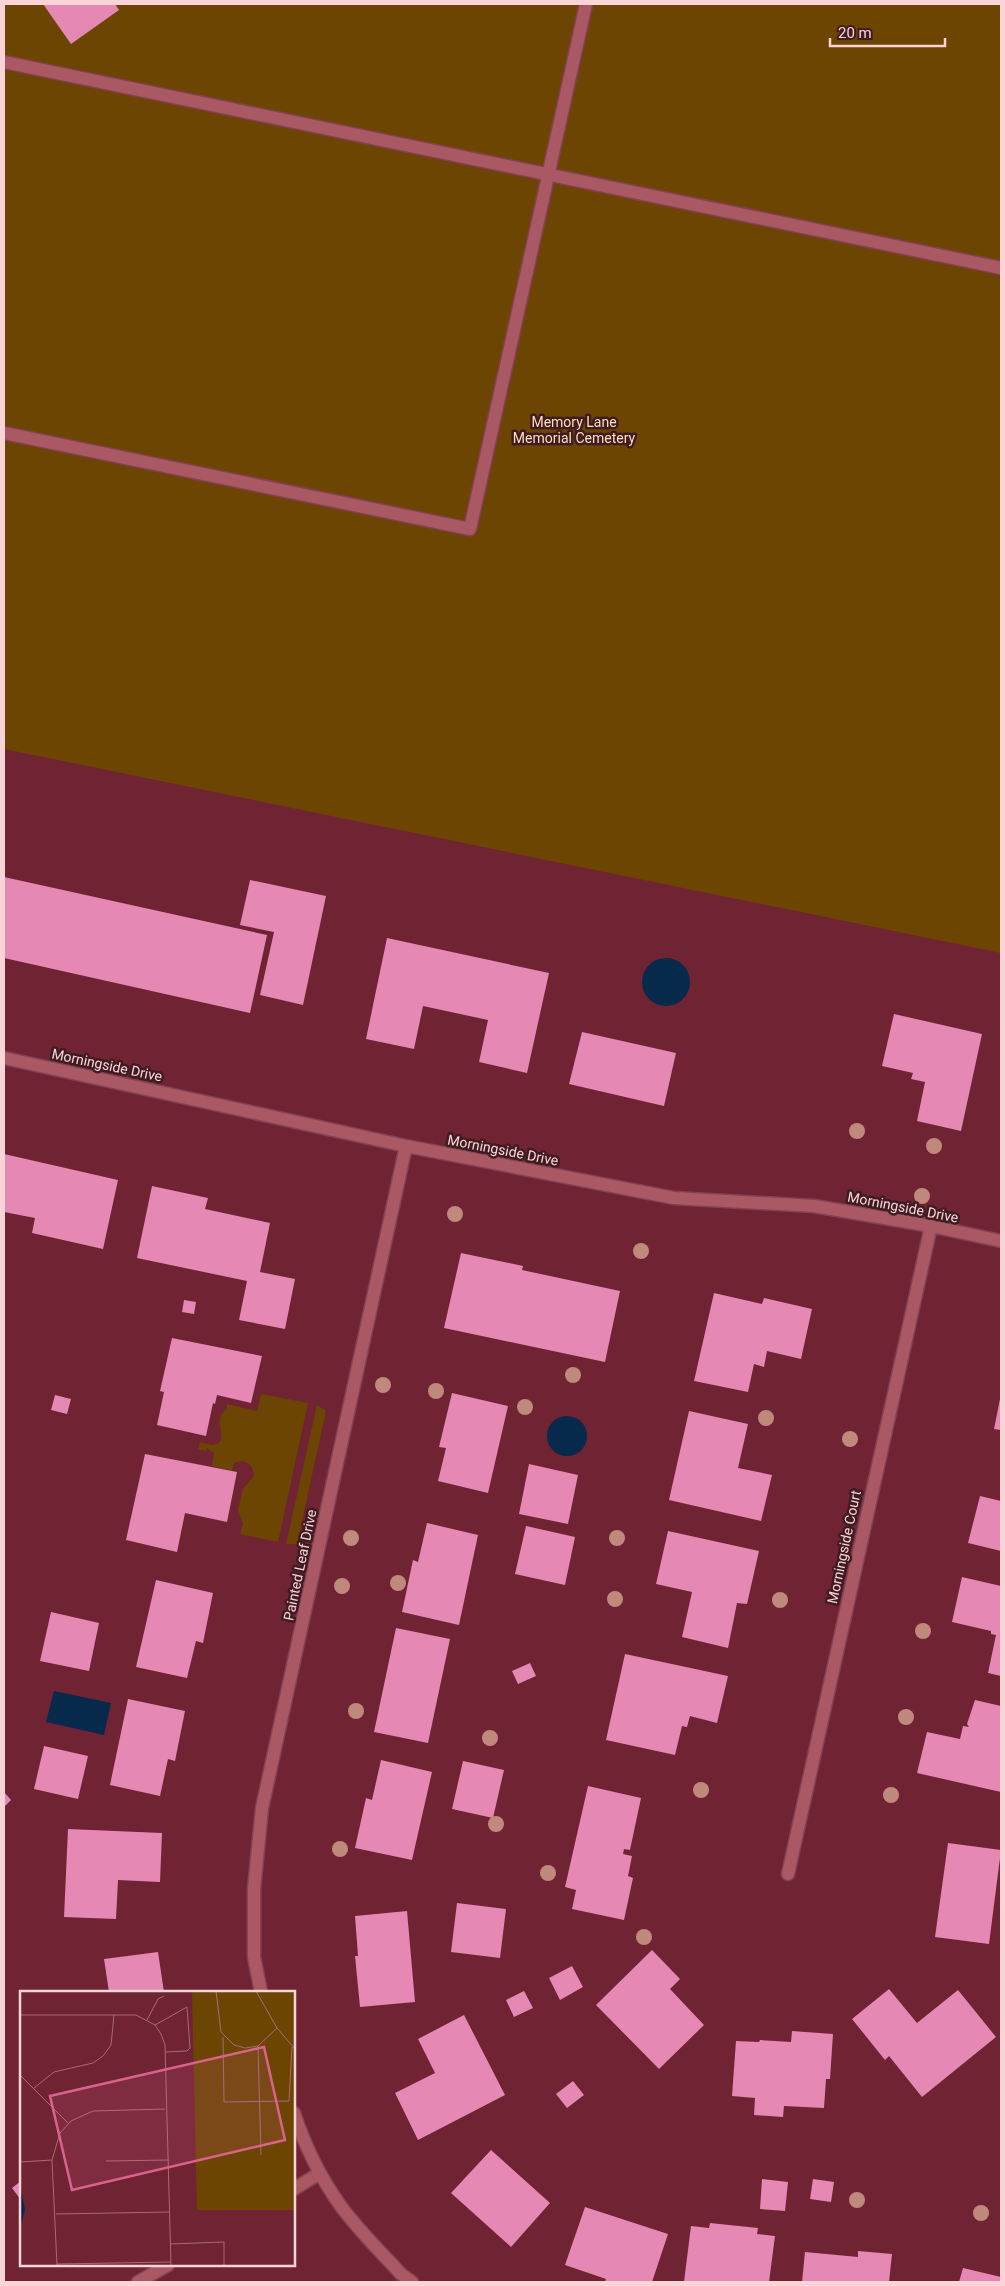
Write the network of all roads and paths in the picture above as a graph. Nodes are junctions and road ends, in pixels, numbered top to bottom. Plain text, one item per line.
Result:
1 (586, 4) edge
2 (4, 62) edge
3 (548, 174) junction
4 (1001, 268) edge
5 (4, 432) edge
6 (4, 1058) edge
7 (406, 1146) junction
8 (931, 1226) junction
9 (1001, 1242) edge
10 (788, 1874) dead end
11 (261, 1991) edge
12 (295, 2116) edge
13 (320, 2173) junction
14 (295, 2188) edge
15 (166, 2266) edge
16 (138, 2282) edge
17 (412, 2282) edge

1 - 3 street
2 - 3 street
3 - 4 street
3 - 5 street
6 - 7 street, Morningside Drive
7 - 8 street, Morningside Drive
7 - 11 street, Painted Leaf Drive
8 - 9 street, Morningside Drive
8 - 10 street, Morningside Court
12 - 13 street
13 - 14 street
13 - 17 street
15 - 16 street

